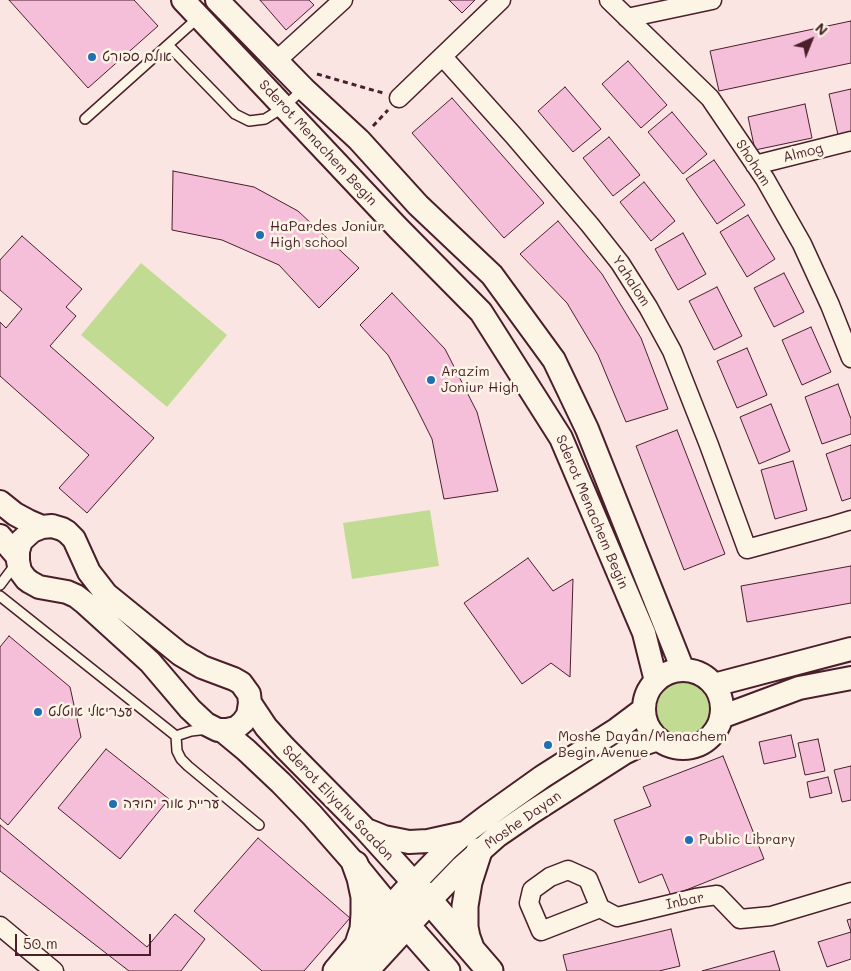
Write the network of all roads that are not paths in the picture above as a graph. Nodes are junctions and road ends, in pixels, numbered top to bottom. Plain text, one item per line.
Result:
1 (183, 0) edge
2 (217, 0) edge
3 (343, 0) edge
4 (501, 0) edge
5 (609, 0) edge
6 (712, 0) edge
7 (199, 17) junction
8 (627, 18) junction
9 (168, 45) junction
10 (442, 57) junction
11 (276, 61) junction
12 (309, 81) junction
13 (399, 98) road end
14 (284, 107) junction
15 (85, 119) dead end
16 (851, 141) edge
17 (755, 165) junction
18 (851, 358) edge
19 (0, 502) edge
20 (851, 520) edge
21 (42, 527) junction
22 (0, 536) edge
23 (18, 558) junction
24 (0, 585) edge
25 (0, 596) edge
26 (851, 649) edge
27 (683, 670) junction
28 (851, 678) edge
29 (656, 681) junction
30 (714, 685) junction
31 (250, 703) junction
32 (644, 709) junction
33 (721, 717) junction
34 (218, 730) junction
35 (176, 736) junction
36 (658, 739) junction
37 (258, 825) dead end
38 (365, 829) junction
39 (472, 842) junction
40 (355, 864) junction
41 (422, 892) junction
42 (851, 892) edge
43 (600, 908) dead end
44 (398, 916) junction
45 (0, 926) edge
46 (358, 945) junction
47 (472, 950) junction
48 (54, 971) edge
49 (336, 971) edge
50 (365, 971) edge
51 (447, 971) edge
52 (490, 971) edge

1 - 7 street, Sderot Menachem Begin
2 - 11 street, Sderot Menachem Begin
3 - 11 street
4 - 10 street
5 - 8 street, Shoham
6 - 8 street
7 - 9 lane
7 - 14 street, Sderot Menachem Begin
8 - 17 street, Shoham
9 - 14 lane
9 - 15 lane
10 - 13 street
10 - 20 street, Yahalom
11 - 12 street, Sderot Menachem Begin
12 - 14 lane
12 - 27 street, Sderot Menachem Begin
14 - 29 street, Sderot Menachem Begin
16 - 17 street, Almog
17 - 18 street, Shoham
19 - 21 street
21 - 23 street
21 - 31 street, Sderot Eliyahu Saadon
22 - 23 street
23 - 24 lane
23 - 34 street, Sderot Eliyahu Saadon
25 - 35 lane
26 - 30 street
27 - 29 street
27 - 30 street
28 - 33 street
29 - 32 street
30 - 33 street
31 - 34 street
31 - 38 street, Sderot Eliyahu Saadon
32 - 36 street
32 - 39 street, Moshe Dayan
33 - 36 street
34 - 35 lane
34 - 40 street, Sderot Eliyahu Saadon
35 - 37 lane
36 - 39 street, Moshe Dayan
38 - 39 street
38 - 41 street, Sderot Eliyahu Saadon
39 - 41 street, Moshe Dayan
39 - 47 main road
40 - 44 street, Sderot Eliyahu Saadon
40 - 46 main road
41 - 44 main road
41 - 47 main road
42 - 43 street, Inbar
44 - 46 main road
44 - 50 main road
44 - 51 main road
45 - 48 street
46 - 49 main road
47 - 52 main road

